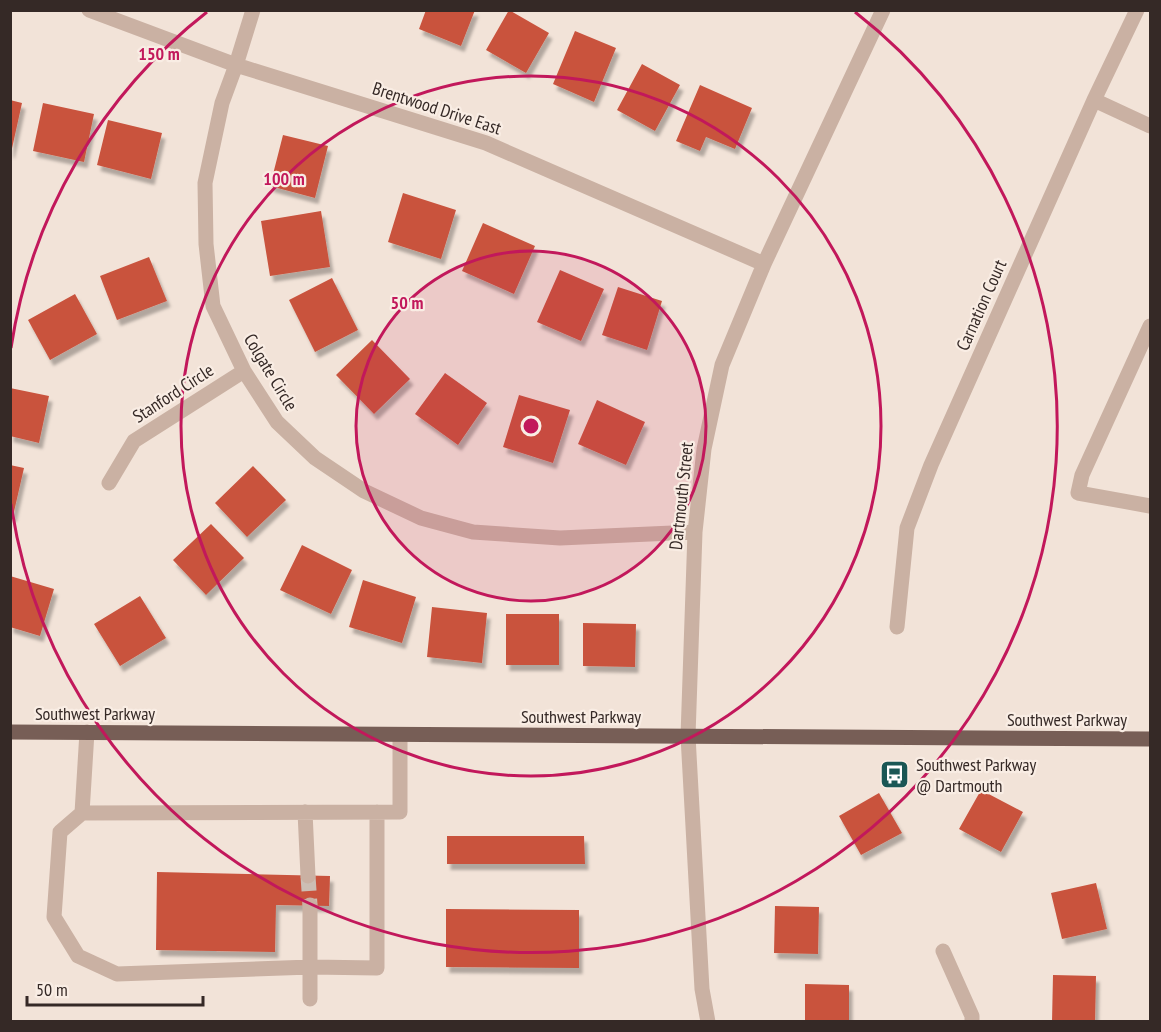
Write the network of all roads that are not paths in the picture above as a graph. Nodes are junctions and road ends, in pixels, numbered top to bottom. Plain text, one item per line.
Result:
1 (89, 10) edge
2 (253, 10) edge
3 (883, 10) edge
4 (1137, 10) edge
5 (236, 65) junction
6 (1094, 100) junction
7 (1150, 126) edge
8 (764, 264) junction
9 (1150, 326) edge
10 (244, 371) junction
11 (109, 483) dead end
12 (1148, 506) edge
13 (696, 532) junction
14 (897, 627) dead end
15 (10, 732) edge
16 (87, 732) junction
17 (400, 735) junction
18 (688, 736) junction
19 (1150, 739) edge
20 (305, 812) junction
21 (82, 813) junction
22 (377, 813) junction
23 (308, 876) tunnel mouth
24 (310, 906) tunnel mouth
25 (943, 951) dead end
26 (310, 967) junction
27 (310, 999) dead end
28 (708, 1022) edge
29 (972, 1022) edge

1 - 5 street, Brentwood Drive East
2 - 5 street, Colgate Circle
3 - 8 street, Dartmouth Street
4 - 6 street, Carnation Court
5 - 8 street, Brentwood Drive East
5 - 10 street, Colgate Circle
6 - 7 street
6 - 14 street, Carnation Court
8 - 13 street, Dartmouth Street
9 - 12 street
10 - 11 street, Stanford Circle
10 - 13 street, Colgate Circle
13 - 18 street, Dartmouth Street
15 - 16 main road, Southwest Parkway
16 - 17 main road, Southwest Parkway
16 - 21 street
17 - 18 main road, Southwest Parkway
17 - 22 street
18 - 19 main road, Southwest Parkway
18 - 28 street, Dartmouth Street
20 - 21 street
20 - 22 street
20 - 23 street
21 - 26 street
22 - 26 street
24 - 26 street
25 - 29 street
26 - 27 street

